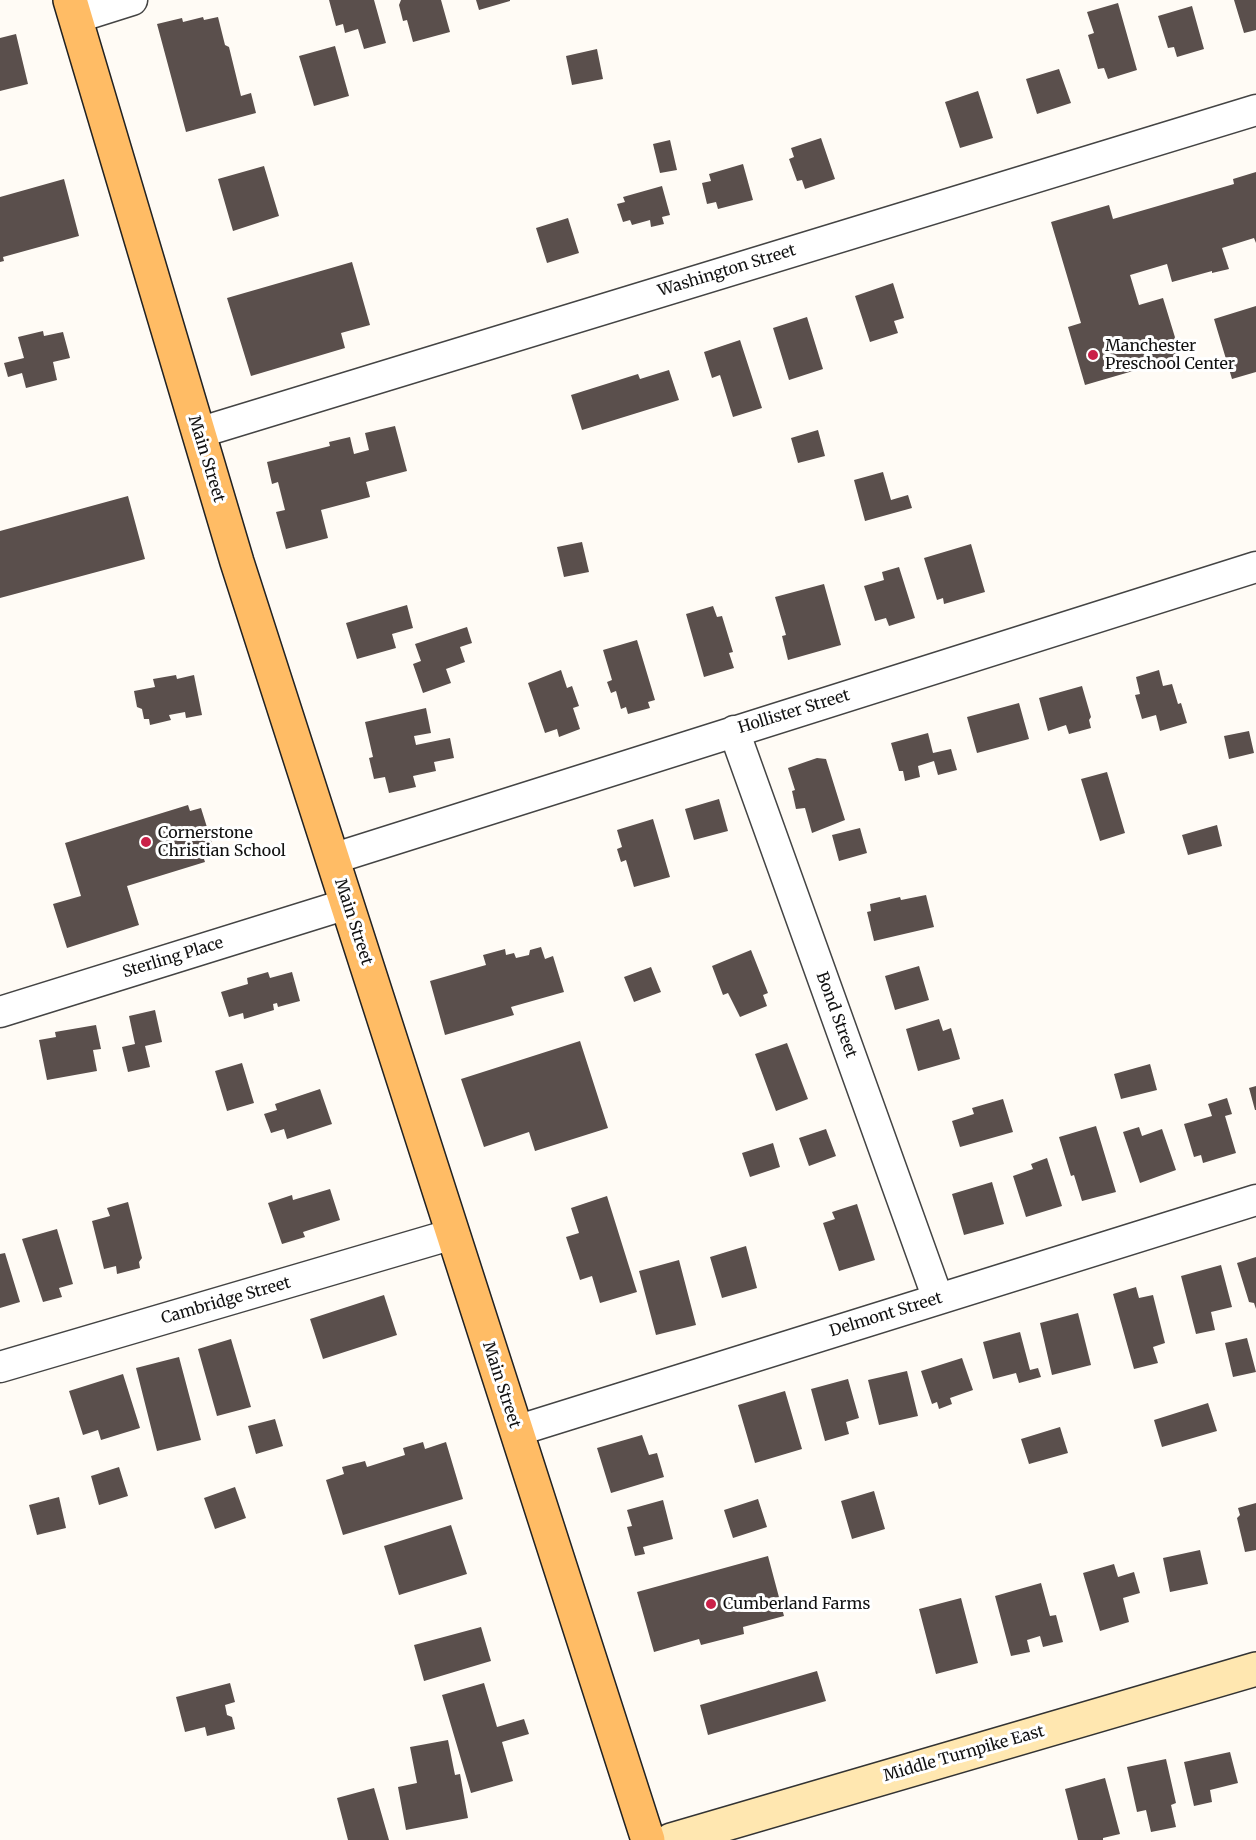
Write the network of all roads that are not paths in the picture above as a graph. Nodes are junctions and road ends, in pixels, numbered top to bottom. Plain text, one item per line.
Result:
1 (132, 0) edge
2 (73, 9) edge
3 (1256, 110) edge
4 (198, 433) junction
5 (1256, 567) edge
6 (734, 731) junction
7 (332, 859) junction
8 (347, 904) junction
9 (0, 1012) edge
10 (1256, 1200) edge
11 (453, 1234) junction
12 (938, 1299) junction
13 (0, 1367) edge
14 (516, 1431) junction
15 (1256, 1669) edge
16 (648, 1840) edge
17 (671, 1840) edge

1 - 2 street
2 - 4 main road, Main Street
3 - 4 street, Washington Street
4 - 7 main road, Main Street
5 - 6 street, Hollister Street
6 - 7 street, Hollister Street
6 - 12 street, Bond Street
7 - 8 main road, Main Street
8 - 9 street, Sterling Place
8 - 11 main road, Main Street
10 - 12 street, Delmont Street
11 - 13 street, Cambridge Street
11 - 14 main road, Main Street
12 - 14 street, Delmont Street
14 - 16 main road, Main Street
15 - 17 main road, Middle Turnpike East

